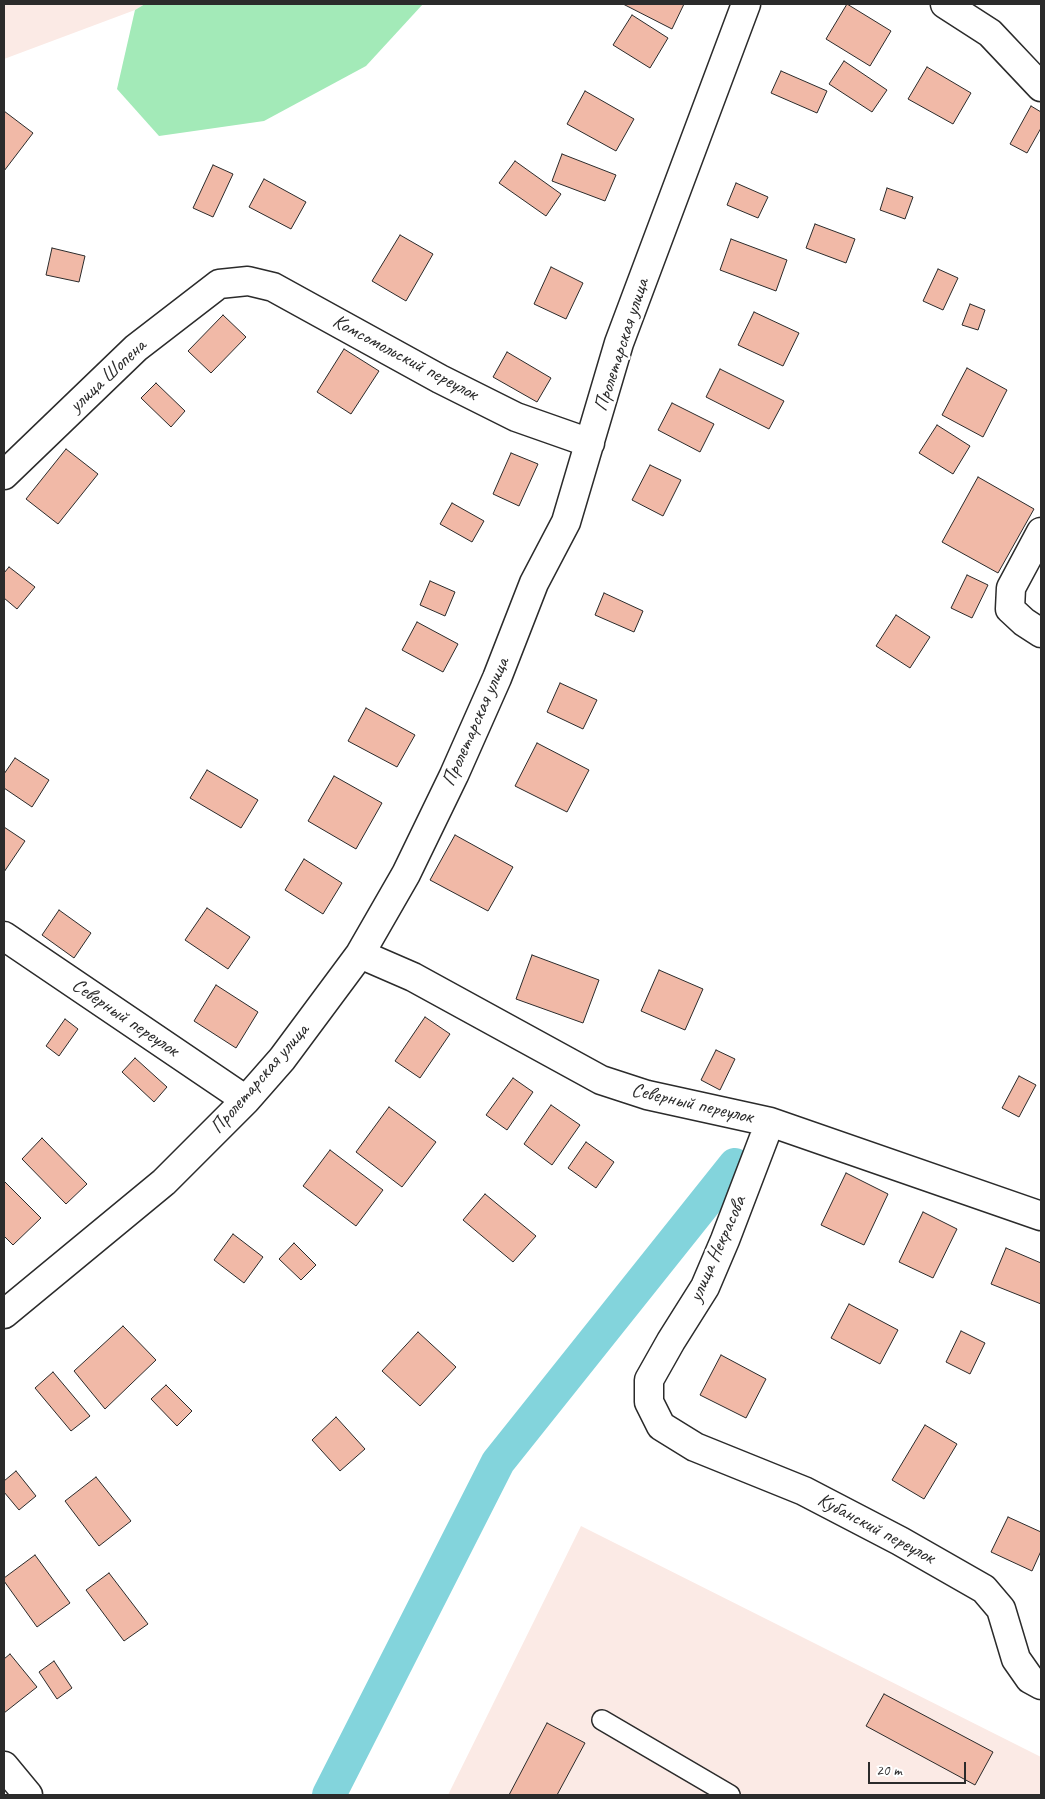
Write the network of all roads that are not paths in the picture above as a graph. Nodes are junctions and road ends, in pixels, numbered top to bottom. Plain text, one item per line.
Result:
1 (746, 4) edge
2 (946, 4) edge
3 (1041, 87) edge
4 (220, 284) joint
5 (590, 443) junction
6 (4, 475) edge
7 (1041, 532) edge
8 (1041, 633) edge
9 (4, 936) edge
10 (360, 954) junction
11 (246, 1100) junction
12 (770, 1122) junction
13 (1041, 1216) edge
14 (4, 1314) edge
15 (662, 1426) joint
16 (1041, 1685) edge
17 (602, 1720) dead end
18 (4, 1766) edge
19 (28, 1795) edge
20 (730, 1795) edge

1 - 5 street, Пролетарская улица
2 - 3 street
4 - 5 street, Комсомольский переулок
4 - 6 street, улица Шопена
5 - 10 street, Пролетарская улица
7 - 8 street
9 - 11 street, Северный переулок
10 - 11 street, Пролетарская улица
10 - 12 street, Северный переулок
11 - 14 street, Пролетарская улица
12 - 13 street, Северный переулок
12 - 15 street, улица Некрасова
15 - 16 street, Кубанский переулок
17 - 20 lane
18 - 19 street

